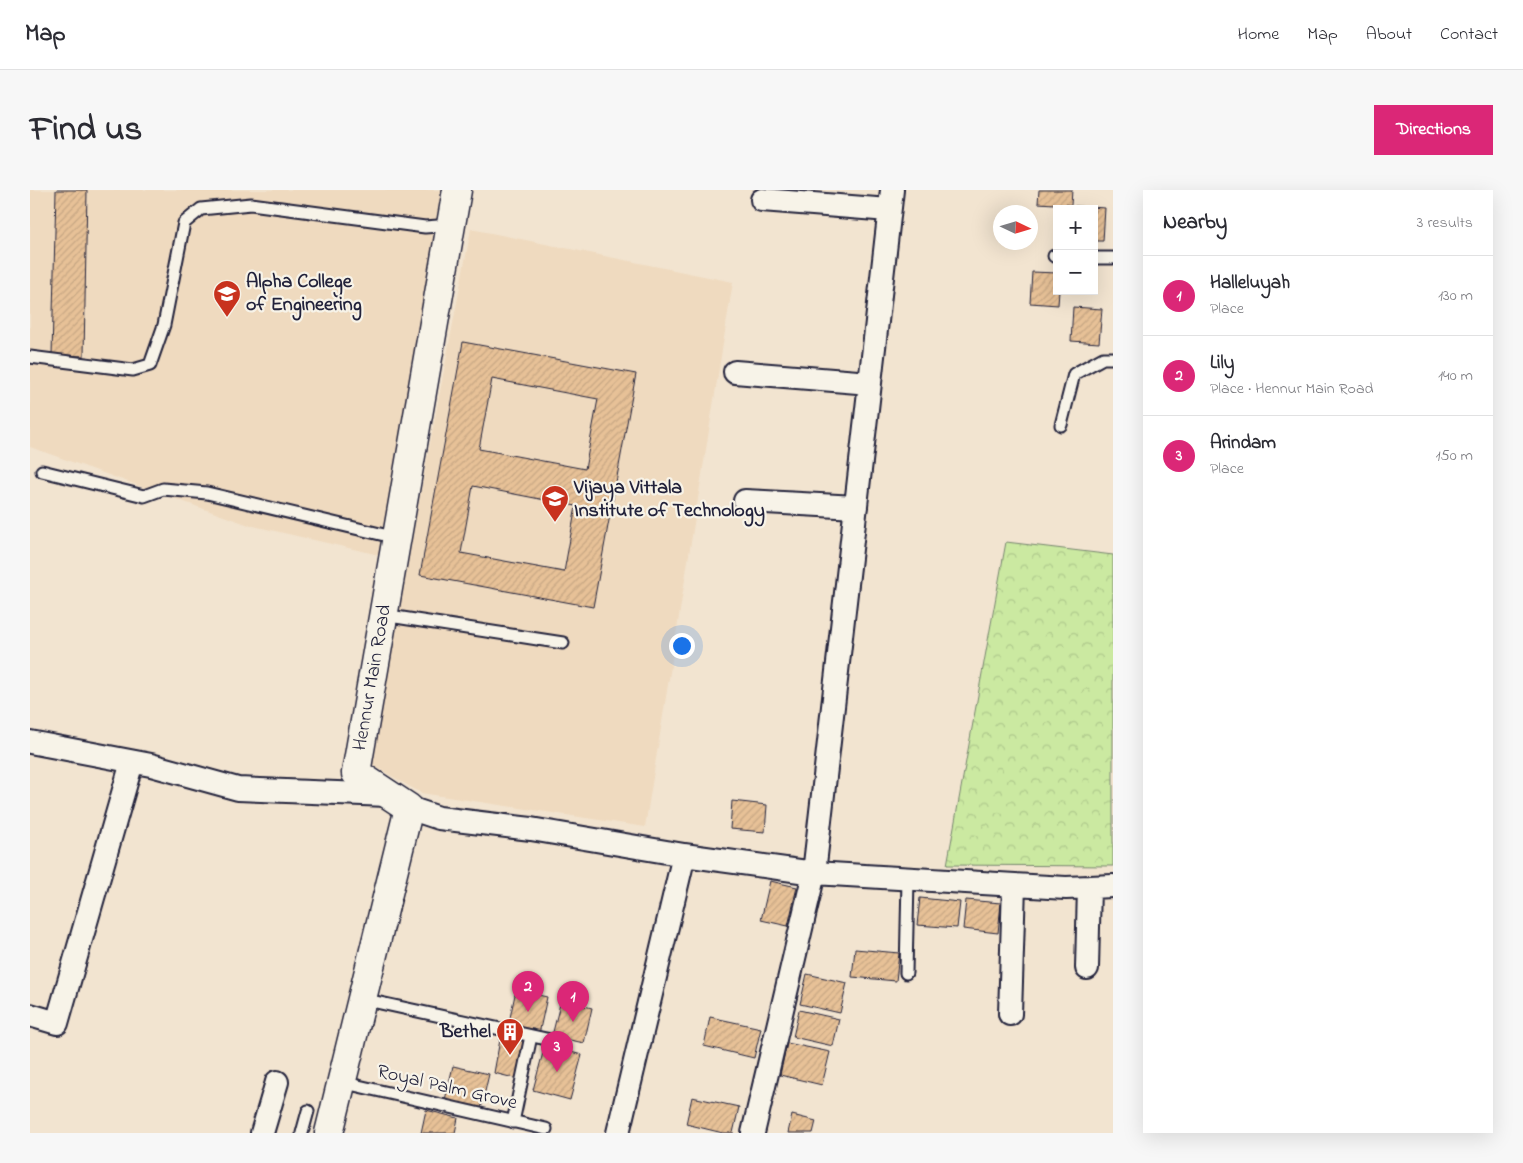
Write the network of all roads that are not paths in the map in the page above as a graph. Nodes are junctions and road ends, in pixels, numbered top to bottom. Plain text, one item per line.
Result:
1 (457, 190) edge
2 (762, 200) dead end
3 (891, 200) edge
4 (451, 225) junction
5 (1098, 258) edge
6 (1113, 258) edge
7 (30, 357) edge
8 (1113, 358) edge
9 (735, 372) dead end
10 (870, 384) junction
11 (1061, 425) dead end
12 (42, 471) dead end
13 (745, 501) dead end
14 (856, 507) junction
15 (396, 538) junction
16 (383, 614) junction
17 (563, 643) dead end
18 (30, 742) edge
19 (132, 762) junction
20 (398, 801) junction
21 (684, 855) junction
22 (814, 874) junction
23 (908, 879) junction
24 (1014, 885) junction
25 (1113, 886) edge
26 (1089, 887) junction
27 (1087, 968) dead end
28 (906, 973) dead end
29 (361, 998) junction
30 (1010, 1014) dead end
31 (30, 1015) edge
32 (531, 1036) junction
33 (560, 1042) dead end
34 (277, 1082) dead end
35 (341, 1082) junction
36 (308, 1111) dead end
37 (513, 1122) junction
38 (546, 1129) dead end
39 (262, 1133) edge
40 (302, 1133) edge
41 (329, 1133) edge
42 (618, 1133) edge
43 (753, 1133) edge

1 - 4 main road, Hennur Main Road
2 - 3 street
3 - 10 street
4 - 7 lane
4 - 15 main road, Hennur Main Road
5 - 6 lane
8 - 11 lane
9 - 10 street
10 - 14 street
12 - 15 lane
13 - 14 street
14 - 22 street
15 - 16 main road, Hennur Main Road
16 - 17 lane
16 - 20 main road, Hennur Main Road
18 - 19 street
19 - 20 street
19 - 31 street
20 - 21 street
20 - 29 main road
21 - 22 street
21 - 42 street
22 - 23 street
22 - 43 street
23 - 24 street
23 - 28 lane
24 - 26 street
24 - 30 street
25 - 26 street
26 - 27 street
29 - 32 lane
29 - 35 main road
32 - 33 lane
32 - 37 lane
34 - 39 street
35 - 37 lane, Royal Palm Grove
35 - 41 main road
36 - 40 lane
37 - 38 lane, Royal Palm Grove

